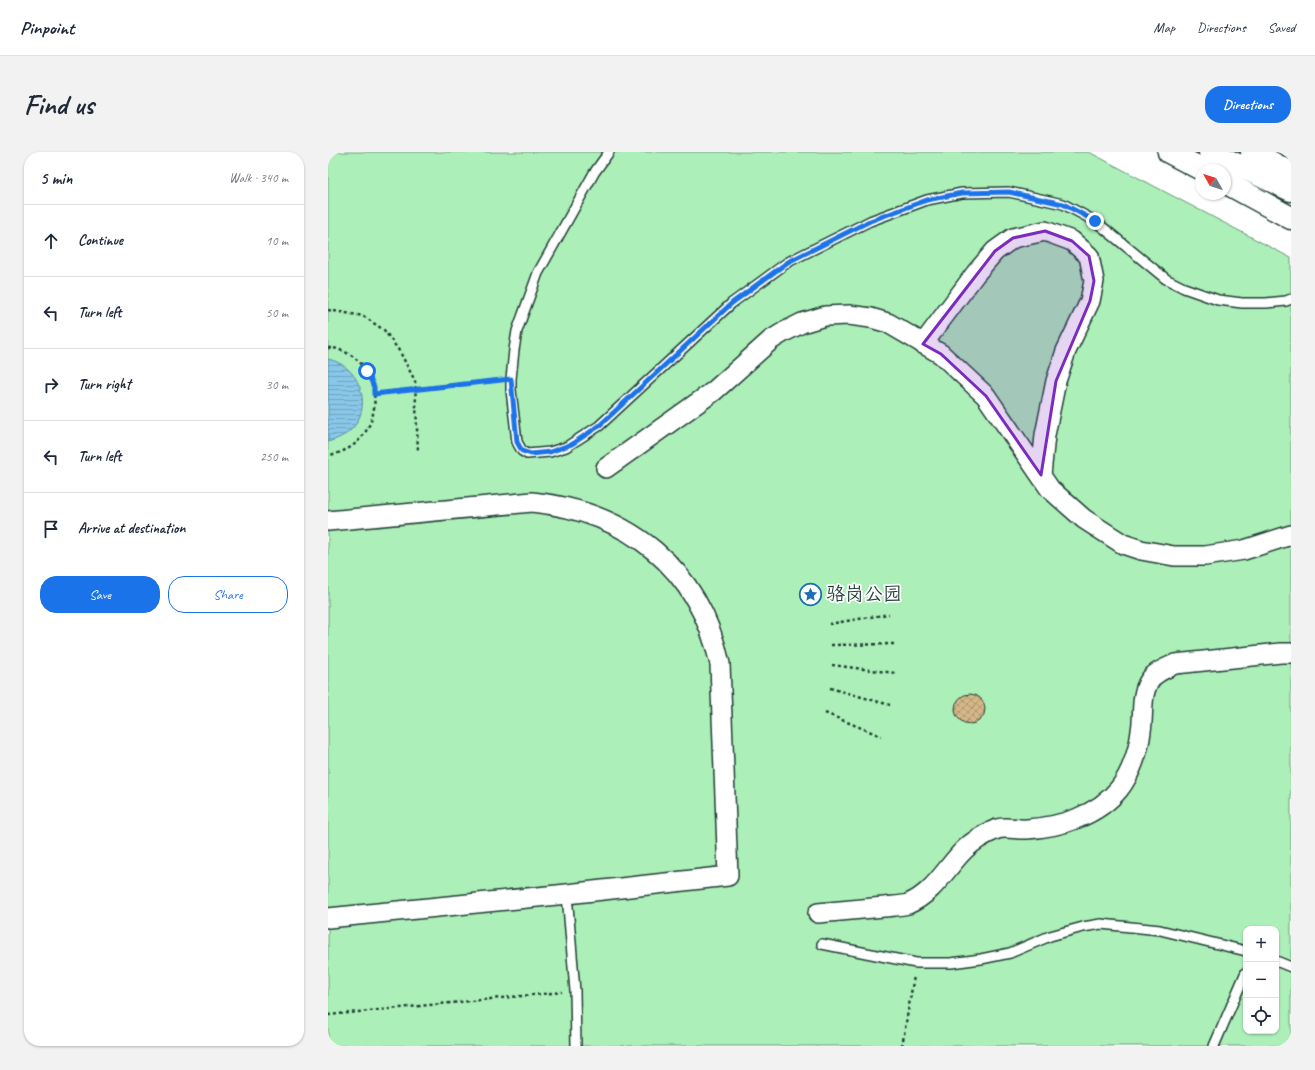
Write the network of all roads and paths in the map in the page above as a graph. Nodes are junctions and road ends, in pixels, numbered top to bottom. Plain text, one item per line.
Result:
1 (609, 152) edge
2 (1169, 152) edge
3 (1210, 152) edge
4 (1252, 152) edge
5 (1195, 166) edge
6 (1291, 173) edge
7 (1231, 185) edge
8 (1291, 190) edge
9 (1291, 218) edge
10 (1291, 299) edge
11 (328, 310) edge
12 (923, 344) junction
13 (328, 348) edge
14 (511, 379) junction
15 (416, 389) junction
16 (374, 394) junction
17 (418, 452) dead end
18 (328, 455) edge
19 (606, 468) dead end
20 (1041, 475) junction
21 (328, 521) edge
22 (1291, 536) edge
23 (889, 614) dead end
24 (829, 624) dead end
25 (895, 644) dead end
26 (831, 645) dead end
27 (1291, 653) edge
28 (832, 665) dead end
29 (895, 673) dead end
30 (830, 688) dead end
31 (890, 705) dead end
32 (825, 713) dead end
33 (881, 736) dead end
34 (567, 894) junction
35 (818, 913) dead end
36 (328, 918) edge
37 (822, 944) dead end
38 (1243, 950) edge
39 (1278, 962) edge
40 (916, 963) junction
41 (1291, 967) edge
42 (1243, 979) edge
43 (575, 990) junction
44 (328, 1015) edge
45 (576, 1046) edge
46 (902, 1046) edge
47 (1214, 1046) edge

1 - 14 lane
2 - 5 highway
3 - 8 highway
4 - 6 highway
7 - 9 highway
10 - 14 lane
11 - 15 path
12 - 19 street
12 - 20 street
12 - 20 street
13 - 16 path
14 - 15 path
15 - 16 path
15 - 17 path
16 - 18 path
20 - 22 street
21 - 34 street
23 - 24 path
25 - 26 path
27 - 35 street
28 - 29 path
30 - 31 path
32 - 33 path
34 - 36 street
34 - 43 lane
37 - 40 lane
38 - 40 lane
39 - 41 lane
40 - 46 path
42 - 47 lane
43 - 44 path
43 - 45 lane

